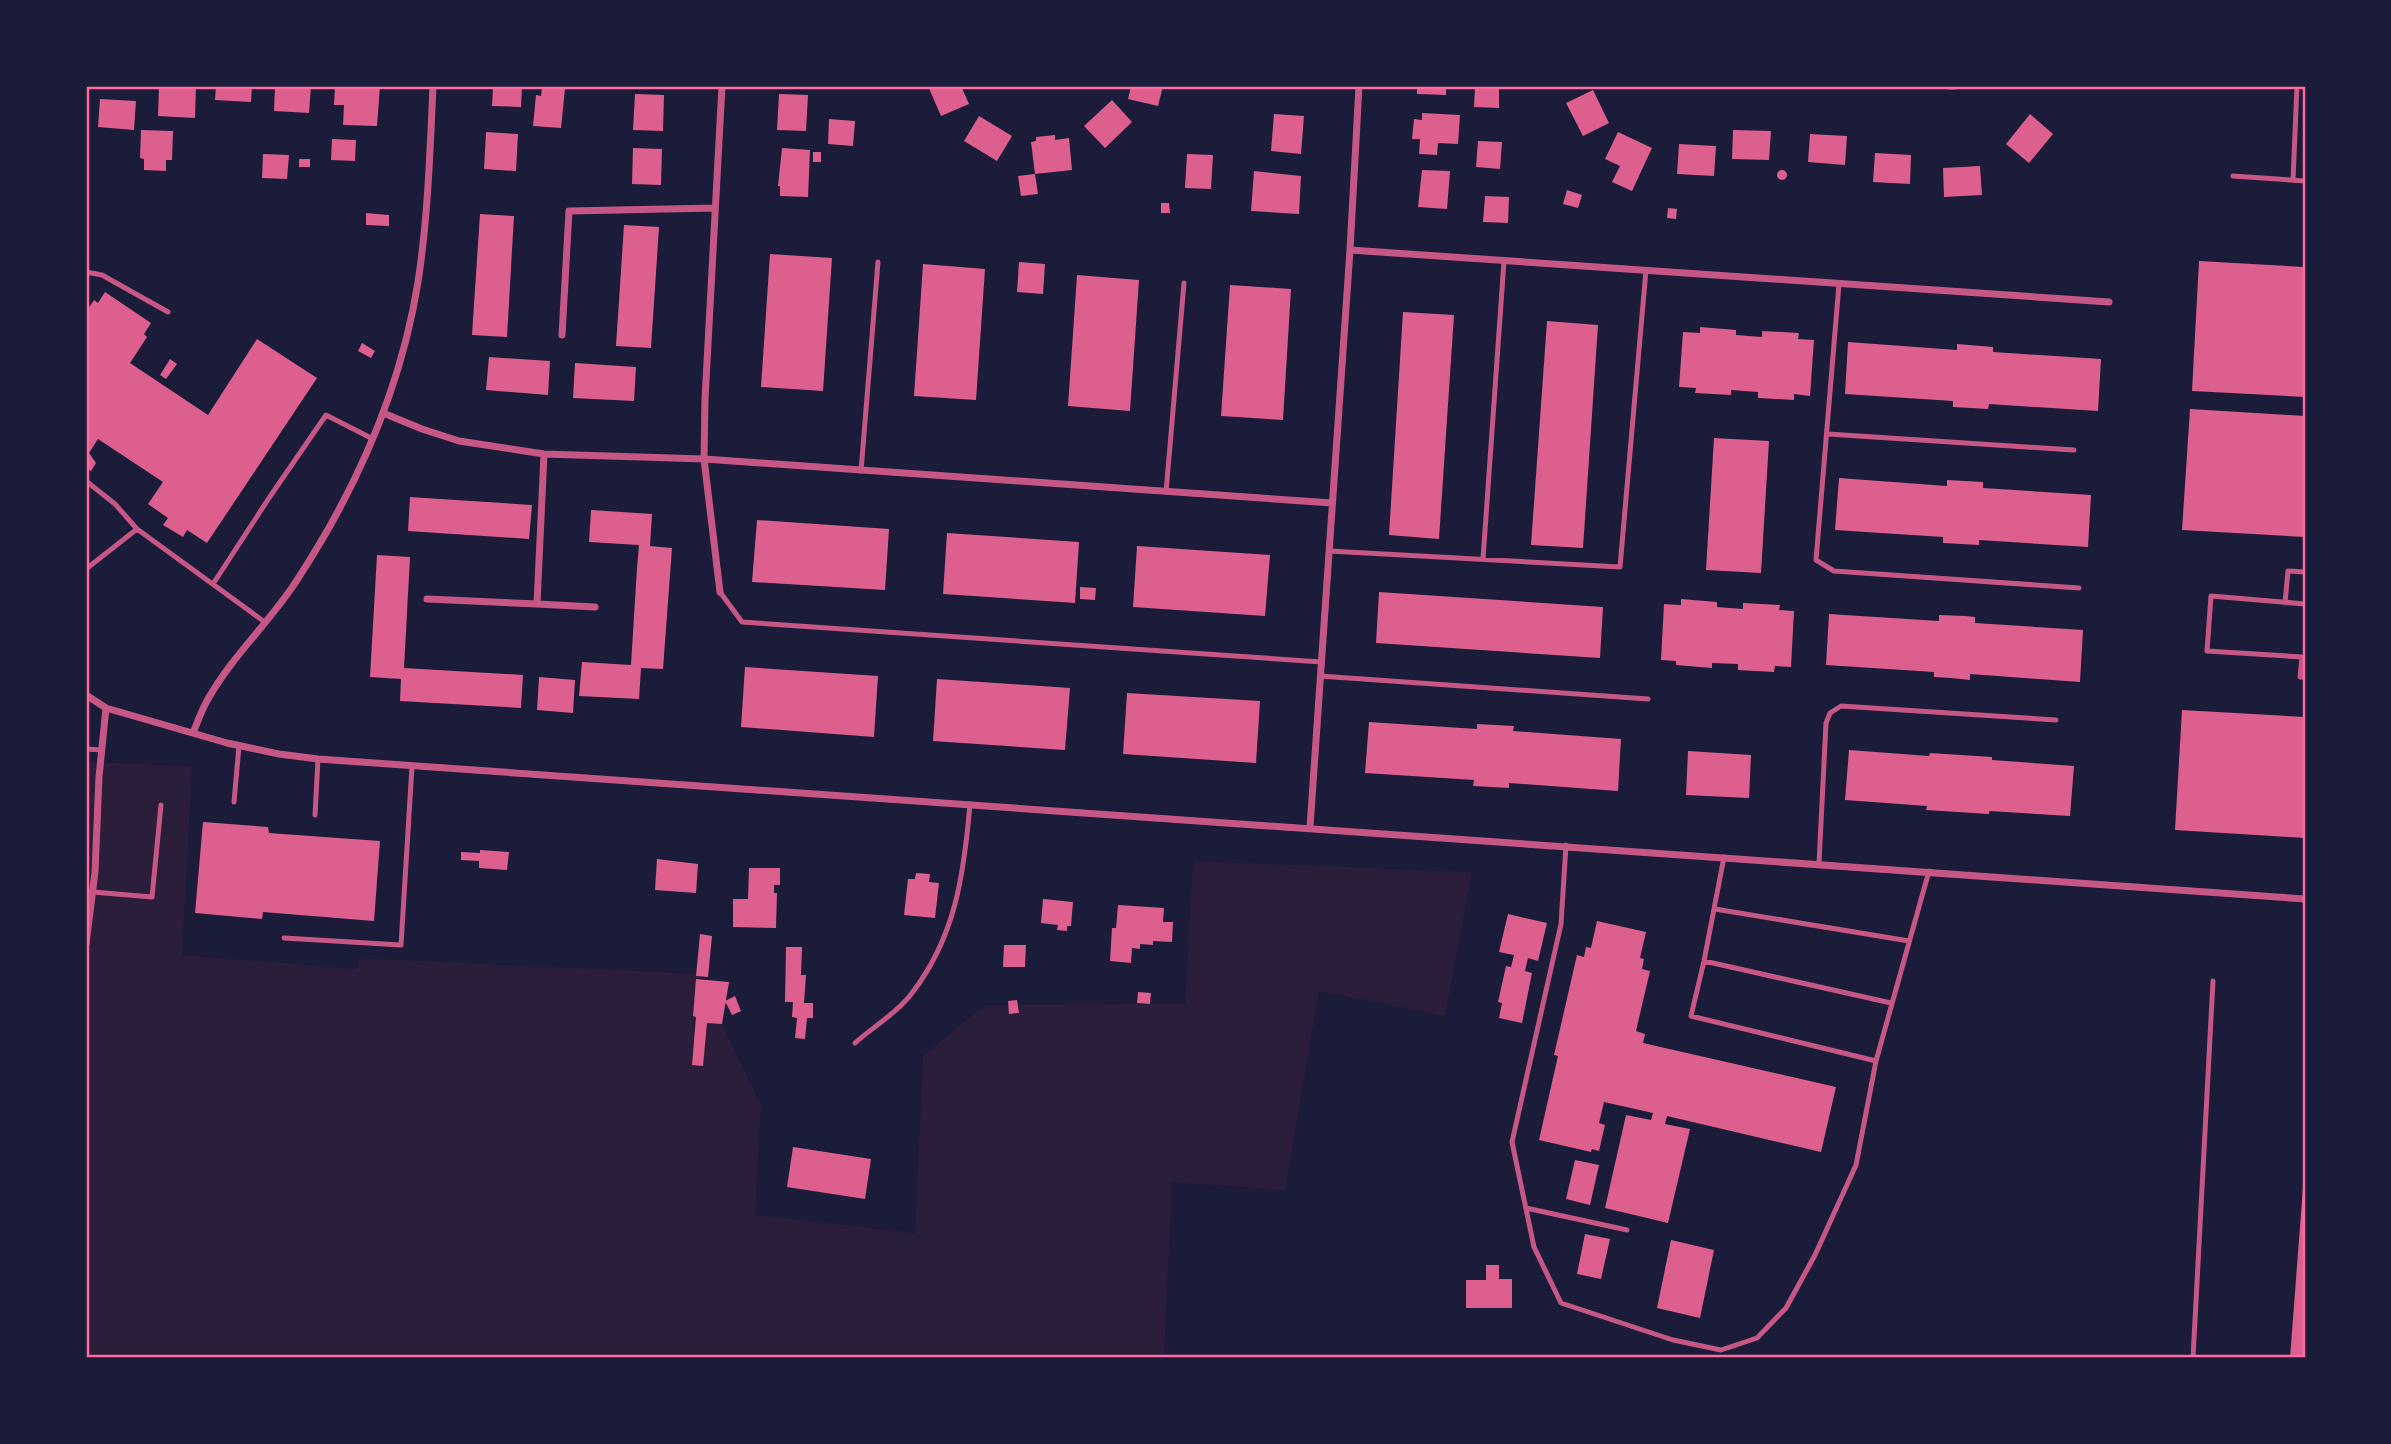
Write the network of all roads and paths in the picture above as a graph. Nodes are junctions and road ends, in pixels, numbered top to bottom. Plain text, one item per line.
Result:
1 (433, 86) edge
2 (722, 86) edge
3 (1359, 86) edge
4 (1949, 86) edge
5 (1955, 86) edge
6 (2297, 86) edge
7 (2295, 127) junction
8 (2305, 127) edge
9 (2233, 176) dead end
10 (2292, 180) junction
11 (2305, 181) edge
12 (715, 208) junction
13 (1350, 250) junction
14 (1504, 261) junction
15 (878, 262) dead end
16 (1646, 270) junction
17 (86, 272) edge
18 (1184, 283) dead end
19 (1839, 284) junction
20 (2109, 302) dead end
21 (169, 312) dead end
22 (562, 335) dead end
23 (383, 413) junction
24 (1828, 434) junction
25 (373, 439) junction
26 (2074, 450) dead end
27 (544, 454) junction
28 (704, 459) junction
29 (861, 471) junction
30 (86, 481) edge
31 (1166, 492) junction
32 (1332, 503) junction
33 (137, 529) junction
34 (1329, 551) junction
35 (1483, 559) junction
36 (86, 569) edge
37 (2305, 572) edge
38 (213, 584) junction
39 (2079, 589) dead end
40 (720, 592) joint
41 (427, 599) dead end
42 (2285, 603) junction
43 (537, 604) junction
44 (2305, 604) edge
45 (595, 607) dead end
46 (266, 623) junction
47 (1321, 662) junction
48 (1320, 676) junction
49 (2305, 677) edge
50 (86, 695) edge
51 (1648, 699) dead end
52 (106, 708) junction
53 (2056, 720) dead end
54 (193, 733) junction
55 (239, 746) junction
56 (86, 749) edge
57 (102, 750) junction
58 (317, 759) junction
59 (412, 766) junction
60 (234, 802) dead end
61 (970, 804) junction
62 (161, 805) dead end
63 (315, 815) dead end
64 (1310, 827) junction
65 (1566, 845) junction
66 (1724, 857) junction
67 (1819, 863) junction
68 (1929, 871) junction
69 (93, 892) junction
70 (2305, 899) edge
71 (1715, 909) junction
72 (284, 938) dead end
73 (1909, 941) junction
74 (86, 944) edge
75 (1704, 961) junction
76 (2213, 981) dead end
77 (1891, 1003) junction
78 (855, 1043) dead end
79 (1875, 1061) junction
80 (1526, 1208) junction
81 (1627, 1230) dead end
82 (2193, 1358) edge

1 - 23 street
2 - 12 street
3 - 13 street
4 - 5 street
6 - 7 lane
7 - 8 lane
7 - 10 lane
9 - 10 lane
10 - 11 lane
12 - 22 street
12 - 28 street
13 - 14 street
13 - 32 street
14 - 16 street
14 - 35 lane
15 - 29 lane
16 - 19 street
16 - 35 lane
17 - 21 lane
18 - 31 lane
19 - 20 street
19 - 24 lane
23 - 25 street
23 - 27 street
24 - 26 lane
24 - 39 lane
25 - 38 lane
25 - 46 street
27 - 28 street
27 - 43 street
28 - 29 street
28 - 40 street
29 - 31 street
30 - 33 lane
31 - 32 street
32 - 34 street
33 - 36 lane
33 - 38 lane
34 - 35 lane
34 - 47 street
37 - 42 lane
38 - 46 lane
40 - 47 lane
41 - 43 street
42 - 44 lane
42 - 49 lane
43 - 45 street
46 - 54 street
47 - 48 street
48 - 51 lane
48 - 64 street
50 - 52 street
52 - 54 street
52 - 57 street
53 - 67 lane
54 - 55 street
55 - 58 street
55 - 60 lane
56 - 57 lane
57 - 69 street
58 - 59 street
58 - 63 lane
59 - 61 street
59 - 72 lane
61 - 64 street
61 - 78 lane
62 - 69 lane
64 - 65 street
65 - 66 street
65 - 80 lane
66 - 67 street
66 - 71 lane
67 - 68 street
68 - 70 street
68 - 73 lane
69 - 74 street
71 - 73 lane
71 - 75 lane
73 - 77 lane
75 - 77 lane
75 - 79 lane
76 - 82 lane
77 - 79 lane
79 - 80 lane
80 - 81 lane

